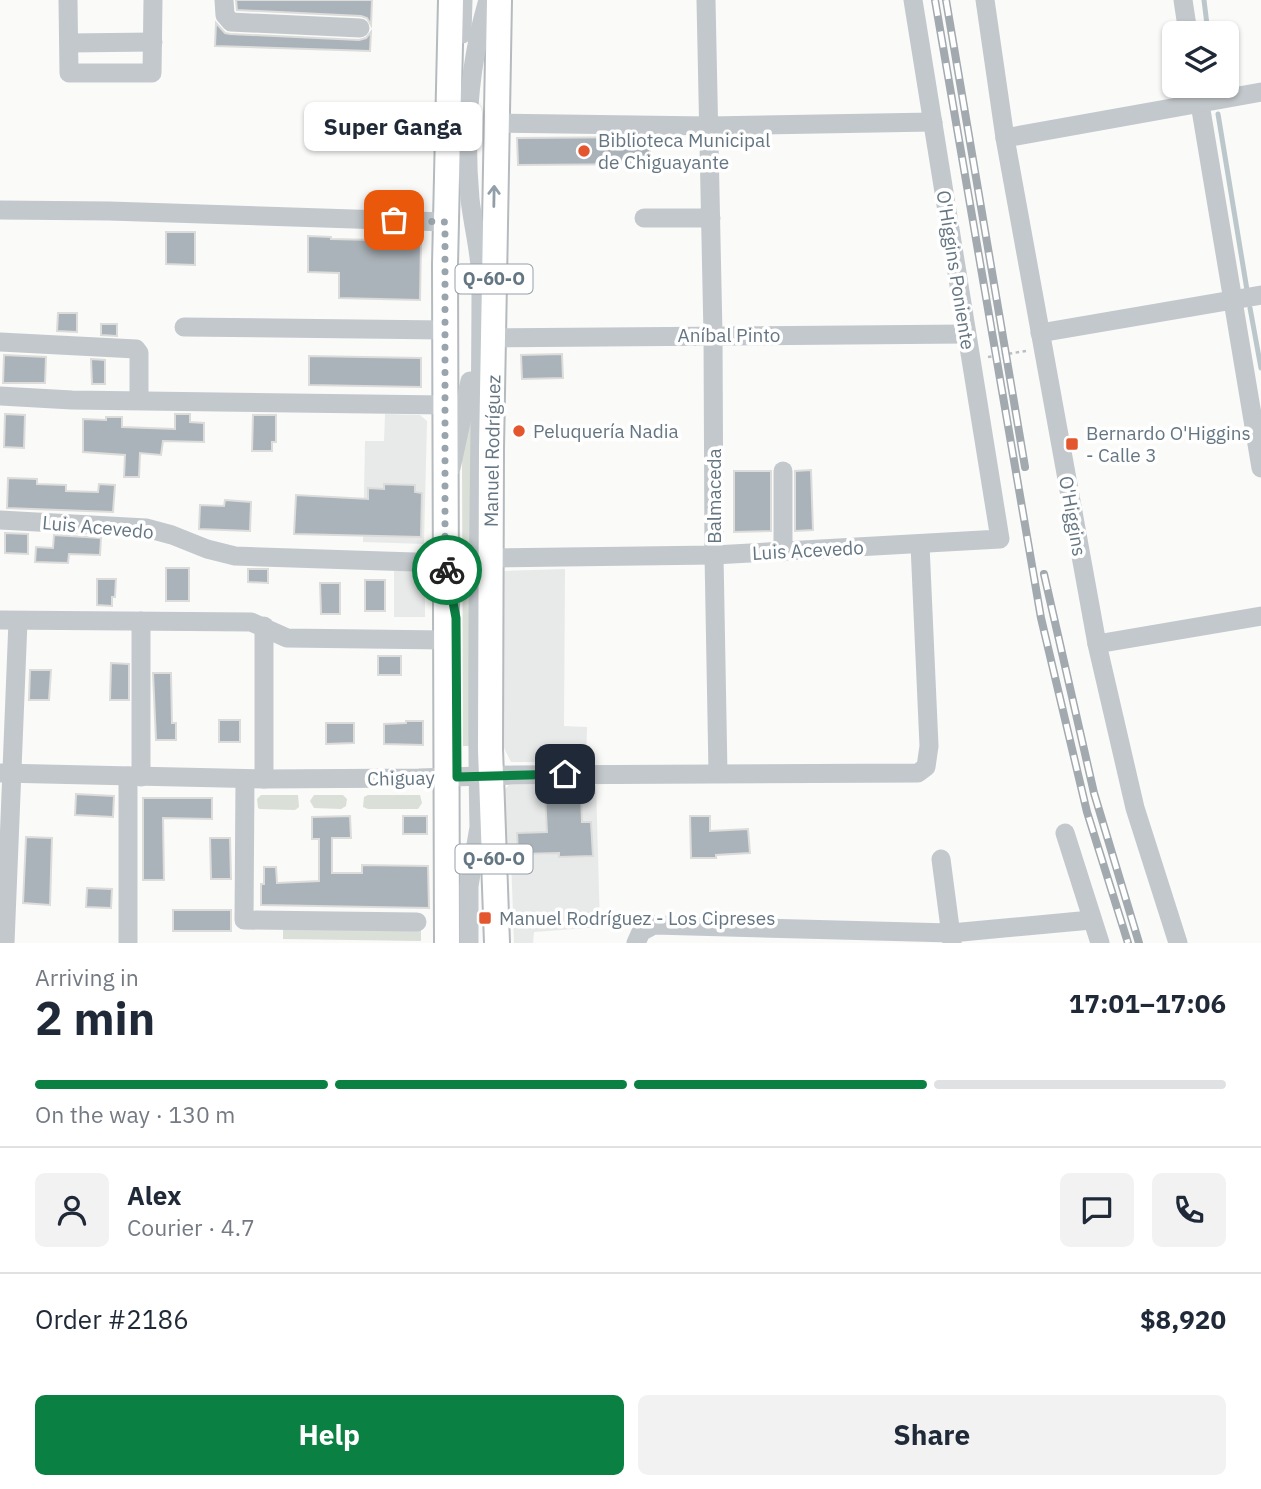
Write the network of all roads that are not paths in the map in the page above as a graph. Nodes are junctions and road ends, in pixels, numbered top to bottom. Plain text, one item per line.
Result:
1 (68, 0) edge
2 (153, 0) edge
3 (224, 0) edge
4 (451, 0) edge
5 (463, 0) edge
6 (488, 0) edge
7 (499, 0) edge
8 (706, 0) edge
9 (912, 0) edge
10 (985, 0) edge
11 (1183, 0) edge
12 (1186, 21) edge
13 (360, 28) dead end
14 (153, 42) junction
15 (69, 43) junction
16 (1261, 92) edge
17 (1239, 93) edge
18 (1181, 98) edge
19 (1200, 98) edge
20 (933, 122) junction
21 (496, 123) junction
22 (709, 126) junction
23 (1005, 138) junction
24 (0, 210) edge
25 (644, 218) dead end
26 (711, 218) junction
27 (445, 222) junction
28 (1261, 295) edge
29 (1233, 300) junction
30 (184, 327) dead end
31 (445, 330) junction
32 (1040, 332) junction
33 (966, 334) junction
34 (713, 335) junction
35 (493, 338) junction
36 (0, 342) edge
37 (0, 396) edge
38 (139, 400) junction
39 (445, 405) junction
40 (1261, 468) edge
41 (783, 471) dead end
42 (445, 486) junction
43 (0, 520) edge
44 (1000, 539) joint
45 (920, 545) junction
46 (783, 552) junction
47 (714, 555) junction
48 (490, 558) junction
49 (445, 563) junction
50 (1261, 616) edge
51 (9, 620) edge
52 (141, 621) junction
53 (264, 626) junction
54 (445, 640) junction
55 (1097, 644) junction
56 (5, 773) edge
57 (718, 773) junction
58 (484, 776) junction
59 (134, 777) junction
60 (451, 777) junction
61 (254, 779) junction
62 (1065, 833) dead end
63 (941, 859) dead end
64 (1091, 920) junction
65 (417, 922) dead end
66 (952, 938) edge
67 (5, 943) edge
68 (128, 943) edge
69 (447, 943) edge
70 (459, 943) edge
71 (469, 943) edge
72 (497, 943) edge
73 (636, 943) edge
74 (1100, 943) edge
75 (1178, 943) edge

1 - 15 street
2 - 14 street
3 - 13 street
4 - 27 main road, Q-60-O
5 - 42 street
6 - 58 street
7 - 21 main road, Manuel Rodríguez / Q-60-O
8 - 22 street, Balmaceda
9 - 20 street, O'Higgins Poniente
10 - 23 street, O'Higgins
11 - 12 street
14 - 15 street
14 - 15 street
16 - 17 street
18 - 23 street
19 - 29 street
20 - 22 street
20 - 33 street, O'Higgins Poniente
21 - 22 street
35 -> 21 main road, Manuel Rodríguez / Q-60-O
22 - 26 street, Balmaceda
23 - 32 street, O'Higgins
24 - 27 street
25 - 26 street
26 - 34 street, Balmaceda
27 - 31 main road, Q-60-O
28 - 29 street
29 - 32 street
29 - 40 street
30 - 31 street
31 - 39 main road, Q-60-O
32 - 55 street, O'Higgins
33 - 34 street, Aníbal Pinto
33 - 44 street, O'Higgins Poniente
34 - 35 street, Aníbal Pinto
34 - 47 street, Balmaceda
35 - 48 main road, Manuel Rodríguez / Q-60-O
36 - 38 street
37 - 38 street
38 - 39 street
39 - 42 main road, Q-60-O
41 - 46 street
42 - 49 main road, Q-60-O
43 - 49 street, Luis Acevedo
44 - 45 street, Luis Acevedo
45 - 46 street, Luis Acevedo
45 - 57 street, Chiguay
46 - 47 street, Luis Acevedo
47 - 48 street, Luis Acevedo
47 - 57 street, Balmaceda
48 - 58 main road, Manuel Rodríguez / Q-60-O
49 - 54 main road, Q-60-O
49 - 60 street
50 - 55 street
51 - 52 street
51 - 56 street
52 - 53 street
52 - 59 street
53 - 54 street
53 - 61 street
54 - 60 main road, Q-60-O
55 - 75 street, O'Higgins
56 - 59 street, Chiguay
56 - 67 street
57 - 58 street, Chiguay
58 - 60 street, Chiguay
58 - 71 street
58 - 72 main road, Manuel Rodríguez / Q-60-O
59 - 61 street, Chiguay
59 - 68 street
60 - 61 street, Chiguay
60 - 69 main road, Q-60-O
60 - 70 street
61 - 65 street
62 - 64 street
63 - 66 street
64 - 66 street
64 - 74 street
66 - 73 street

